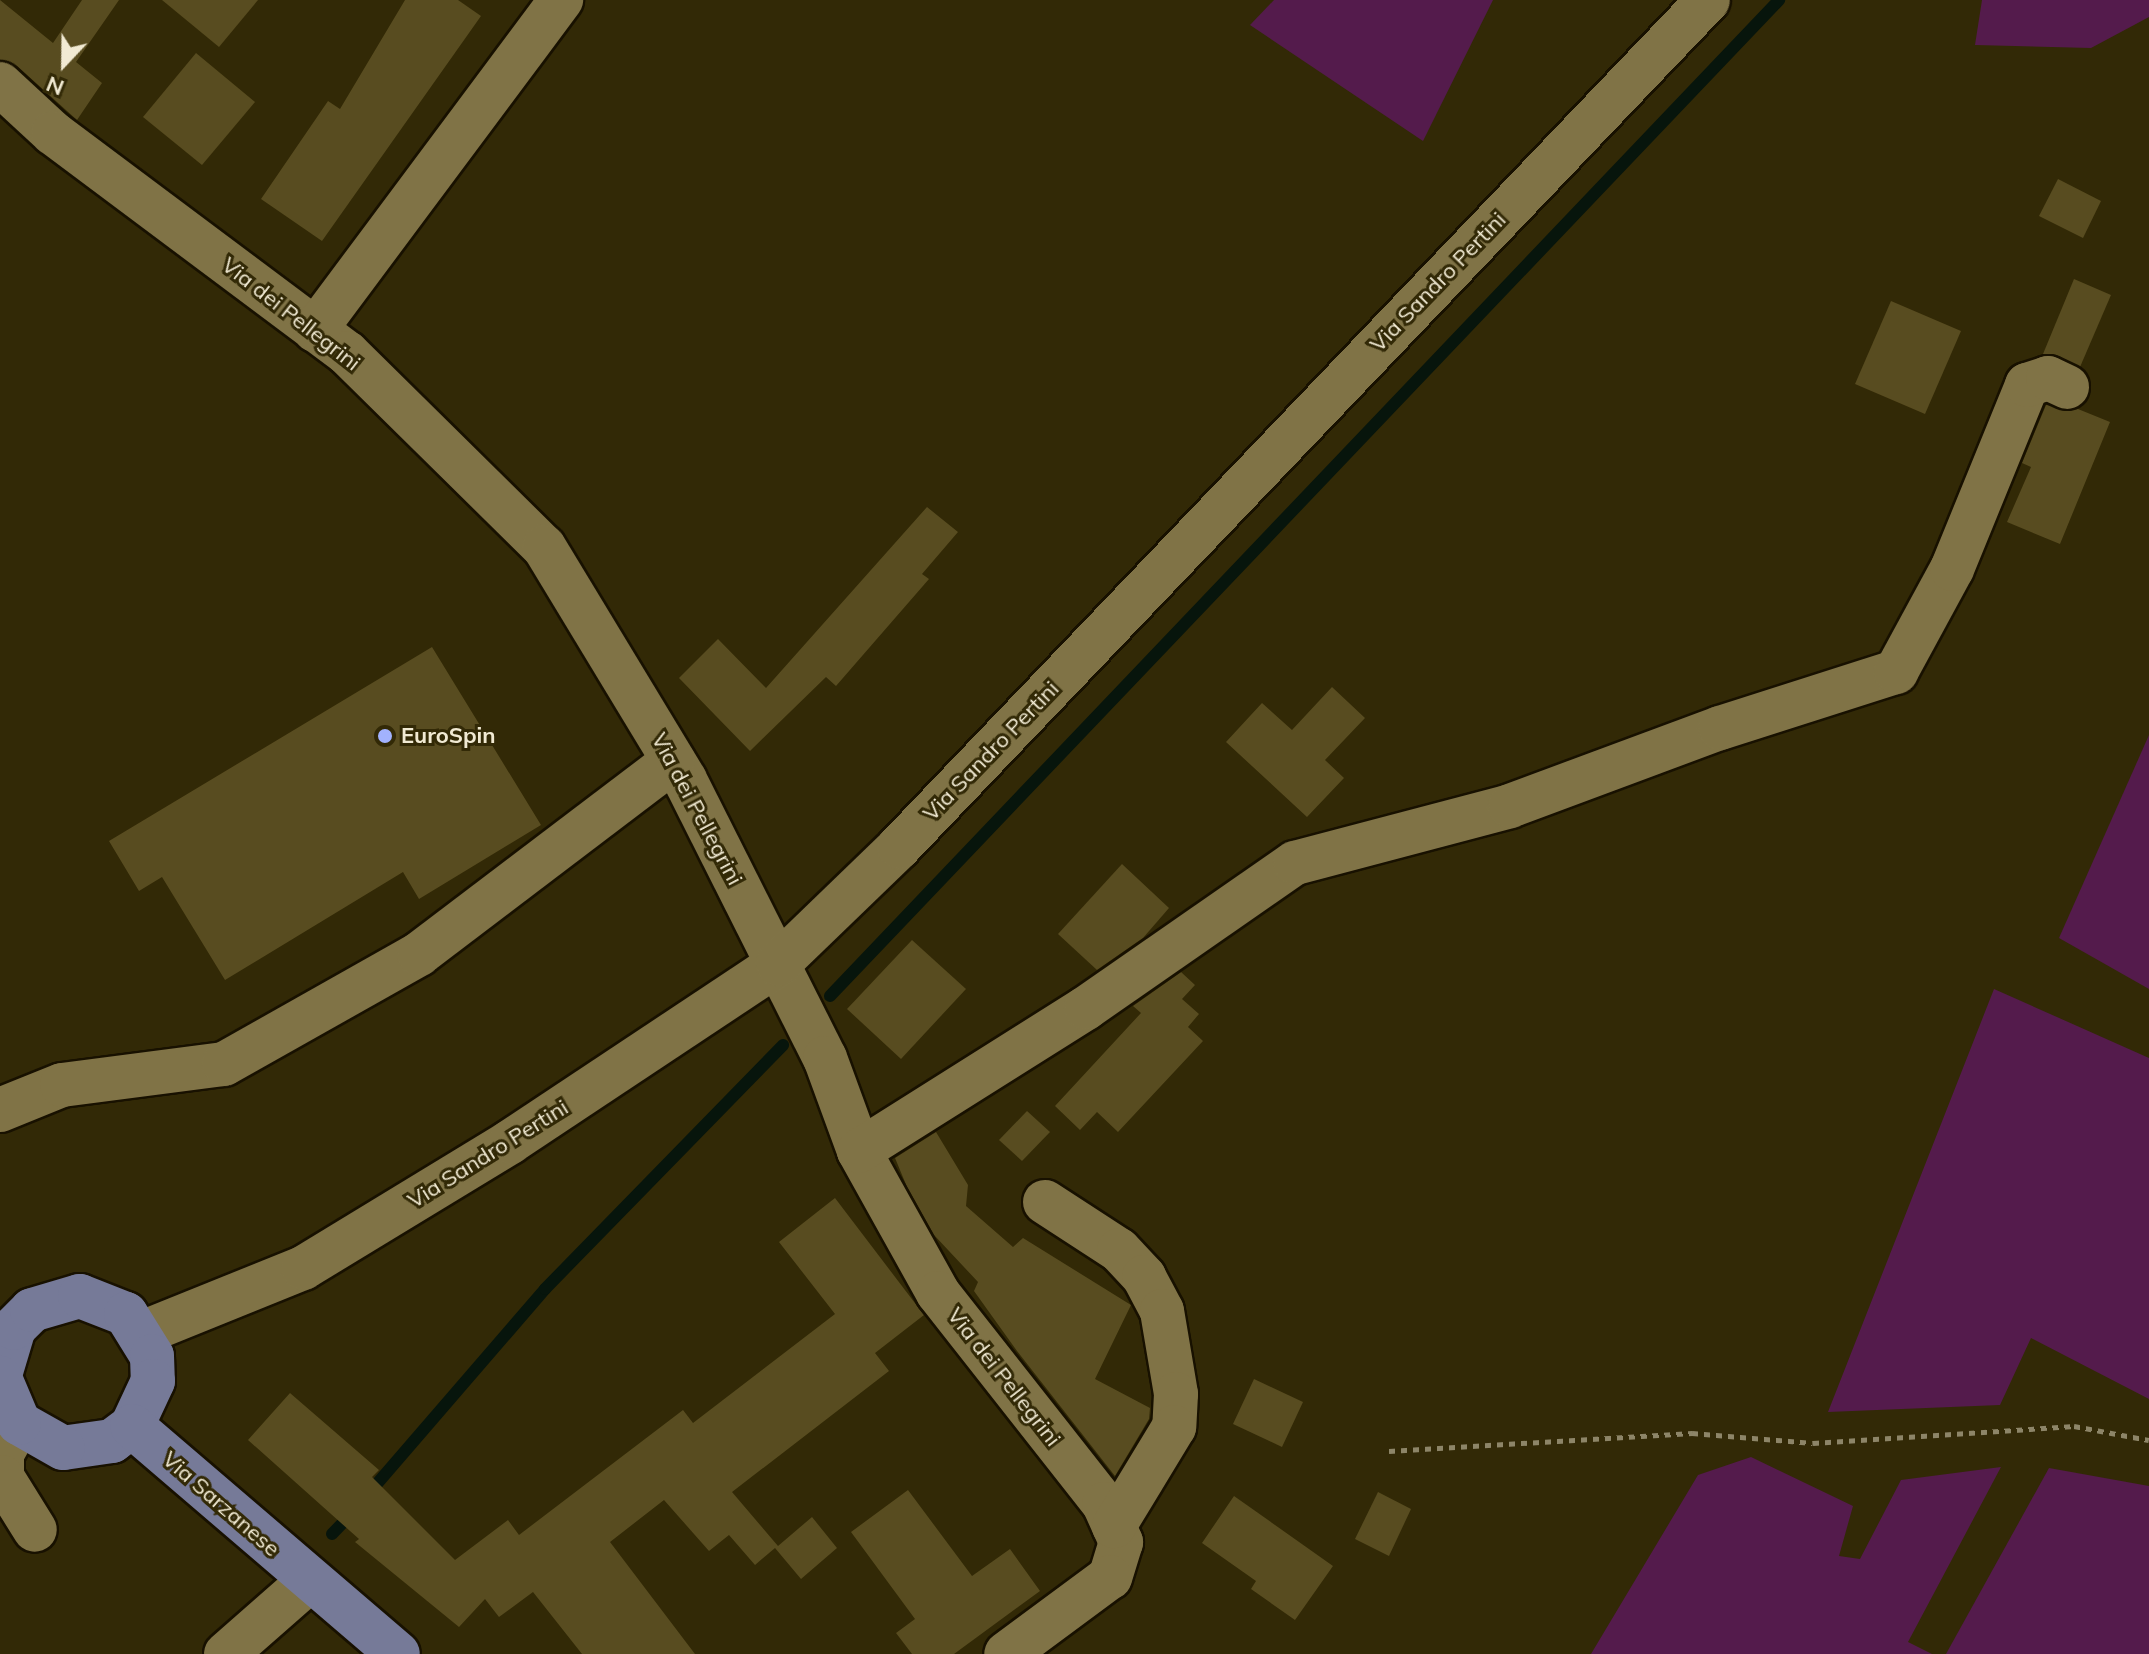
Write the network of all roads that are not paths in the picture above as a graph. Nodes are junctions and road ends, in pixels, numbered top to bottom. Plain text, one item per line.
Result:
1 (561, 0) edge
2 (1708, 0) edge
3 (0, 84) edge
4 (315, 330) junction
5 (2067, 387) dead end
6 (673, 761) junction
7 (778, 964) junction
8 (0, 1110) edge
9 (859, 1151) junction
10 (1045, 1202) dead end
11 (7, 1323) edge
12 (142, 1333) junction
13 (0, 1376) edge
14 (19, 1423) junction
15 (132, 1426) junction
16 (1114, 1526) junction
17 (35, 1530) dead end
18 (309, 1581) junction
19 (226, 1654) edge
20 (398, 1654) edge
21 (1006, 1654) edge

1 - 4 street
2 - 7 street, Via Sandro Pertini
3 - 4 street, Via dei Pellegrini
4 - 6 street, Via dei Pellegrini
5 - 9 street
6 - 7 street, Via dei Pellegrini
6 - 8 street
7 - 9 street, Via dei Pellegrini
7 - 12 street, Via Sandro Pertini
9 - 16 street, Via dei Pellegrini
10 - 16 street
11 - 12 main road
11 - 13 main road
12 - 15 main road
13 - 14 main road
14 - 15 main road
14 - 17 street
15 - 18 main road, Via Sarzanese
16 - 21 street, Via dei Pellegrini
18 - 19 street
18 - 20 main road, Via Sarzanese

